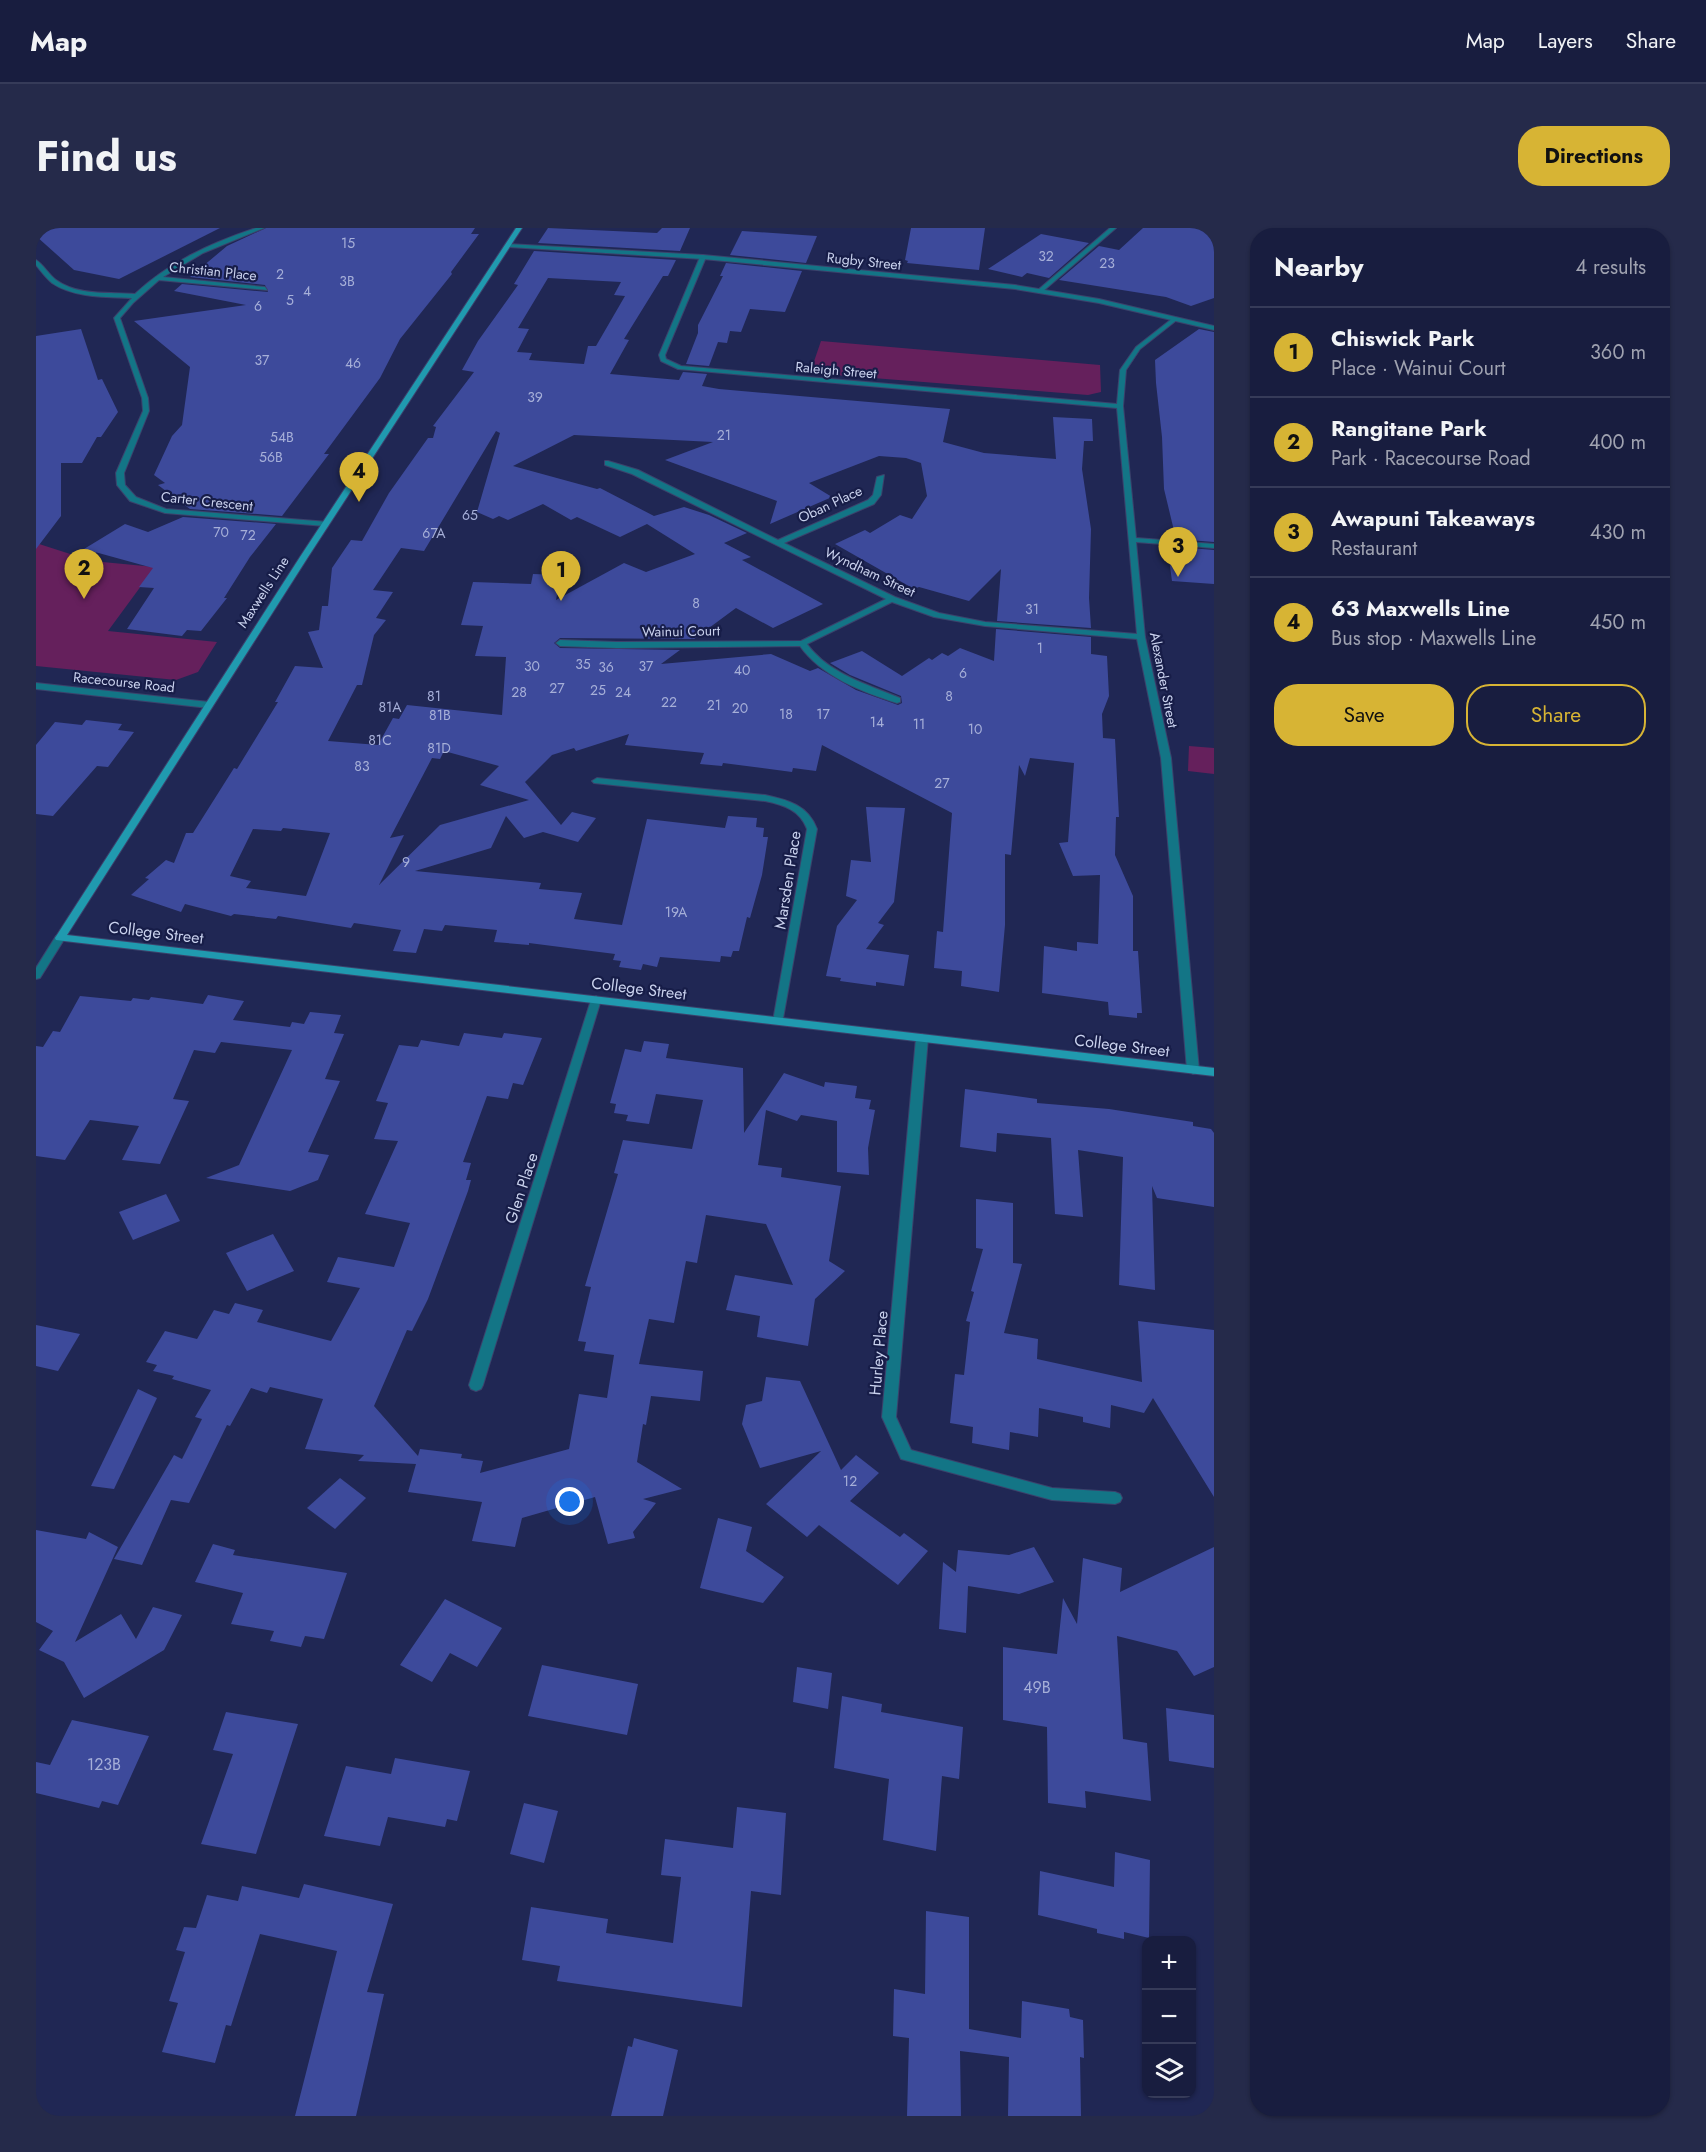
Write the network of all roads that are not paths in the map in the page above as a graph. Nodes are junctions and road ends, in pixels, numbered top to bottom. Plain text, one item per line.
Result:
1 (519, 228) edge
2 (1113, 228) edge
3 (255, 229) edge
4 (508, 245) junction
5 (703, 257) junction
6 (36, 262) edge
7 (159, 278) junction
8 (265, 289) dead end
9 (1040, 291) junction
10 (134, 296) junction
11 (1175, 319) junction
12 (1214, 328) edge
13 (1120, 406) junction
14 (608, 463) dead end
15 (881, 477) dead end
16 (325, 524) junction
17 (1134, 540) junction
18 (777, 543) junction
19 (1214, 546) edge
20 (892, 599) junction
21 (1141, 637) junction
22 (560, 643) dead end
23 (802, 643) junction
24 (36, 686) edge
25 (897, 700) dead end
26 (209, 705) junction
27 (597, 781) dead end
28 (60, 938) junction
29 (36, 976) edge
30 (596, 1000) junction
31 (778, 1021) junction
32 (922, 1038) junction
33 (1193, 1070) junction
34 (1214, 1072) edge
35 (476, 1386) dead end
36 (1115, 1498) dead end

1 - 4 main road, Maxwells Line
2 - 9 street
3 - 7 street, Carter Crescent
4 - 5 street, Rugby Street
4 - 16 main road, Maxwells Line
5 - 9 street, Rugby Street
5 - 13 street, Raleigh Street
6 - 10 street
7 - 8 street, Christian Place
7 - 10 street, Carter Crescent
9 - 11 street, Rugby Street
10 - 16 street, Carter Crescent
11 - 12 street, Rugby Street
11 - 13 street, Alexander Street
13 - 17 street, Alexander Street
14 - 18 street, Wyndham Street
15 - 18 street, Oban Place
16 - 26 main road, Maxwells Line
17 - 19 street
17 - 21 street, Alexander Street
18 - 20 street, Wyndham Street
20 - 21 street, Wyndham Street
20 - 23 street, Wainui Court
21 - 33 street, Alexander Street
22 - 23 street, Wainui Court
23 - 25 street
24 - 26 street, Racecourse Road
26 - 28 main road, Maxwells Line
27 - 31 street, Marsden Place
28 - 29 street, Maxwells Line
28 - 30 main road, College Street
30 - 31 main road, College Street
30 - 35 street, Glen Place
31 - 32 main road, College Street
32 - 33 main road, College Street
32 - 36 street, Hurley Place
33 - 34 main road, College Street

